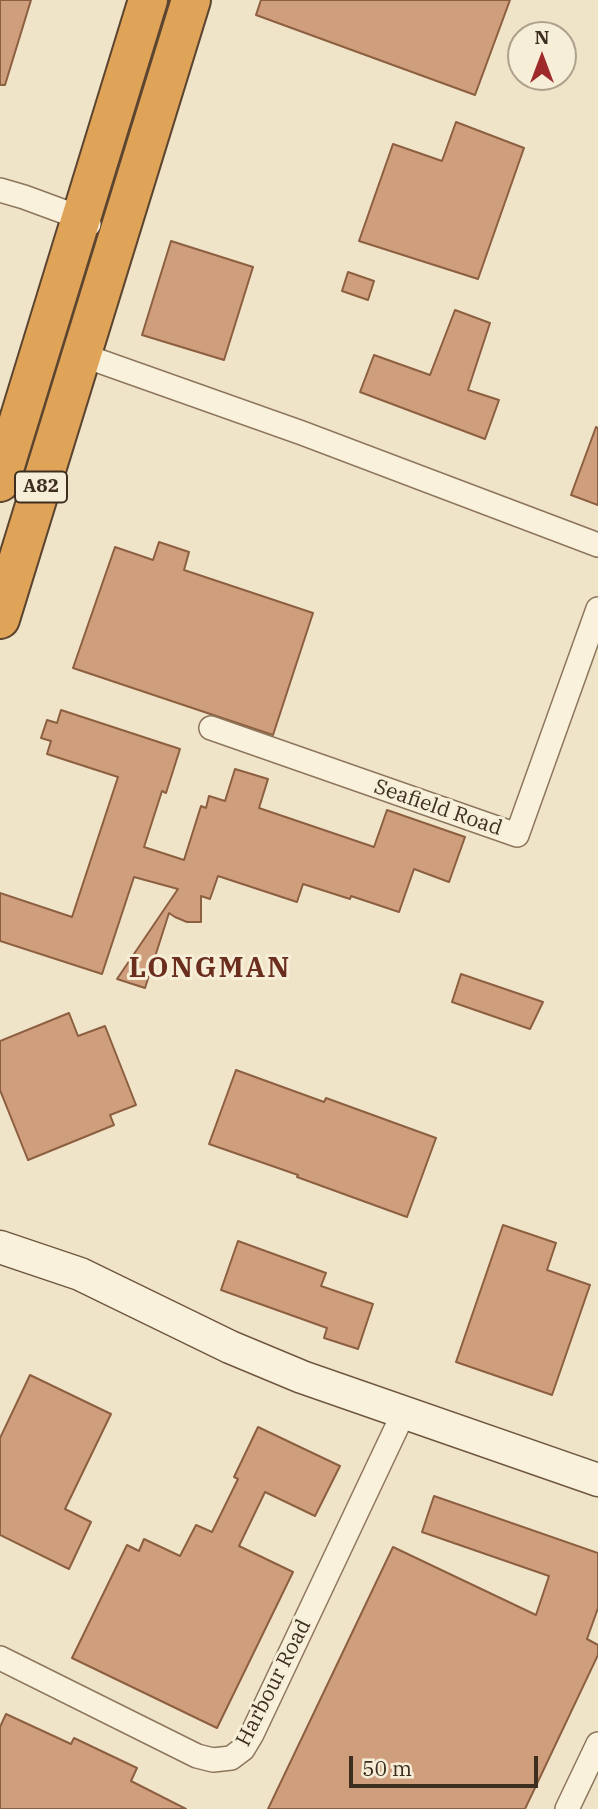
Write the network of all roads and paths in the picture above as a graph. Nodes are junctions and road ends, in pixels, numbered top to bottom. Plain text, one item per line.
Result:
1 (148, 0) edge
2 (191, 0) edge
3 (0, 190) edge
4 (81, 218) junction
5 (113, 252) junction
6 (82, 355) junction
7 (0, 482) edge
8 (598, 545) edge
9 (598, 609) edge
10 (0, 619) edge
11 (211, 728) dead end
12 (0, 1247) edge
13 (404, 1412) junction
14 (598, 1480) edge
15 (0, 1658) edge
16 (598, 1744) edge
17 (567, 1809) edge

1 - 4 highway, A82
2 - 5 highway, A82
3 - 4 street
4 - 5 street
4 - 7 highway, A82
5 - 6 highway, A82
6 - 8 street
6 - 10 highway, A82
9 - 11 street, Seafield Road
12 - 13 street
13 - 14 street
13 - 15 street, Harbour Road
16 - 17 street

